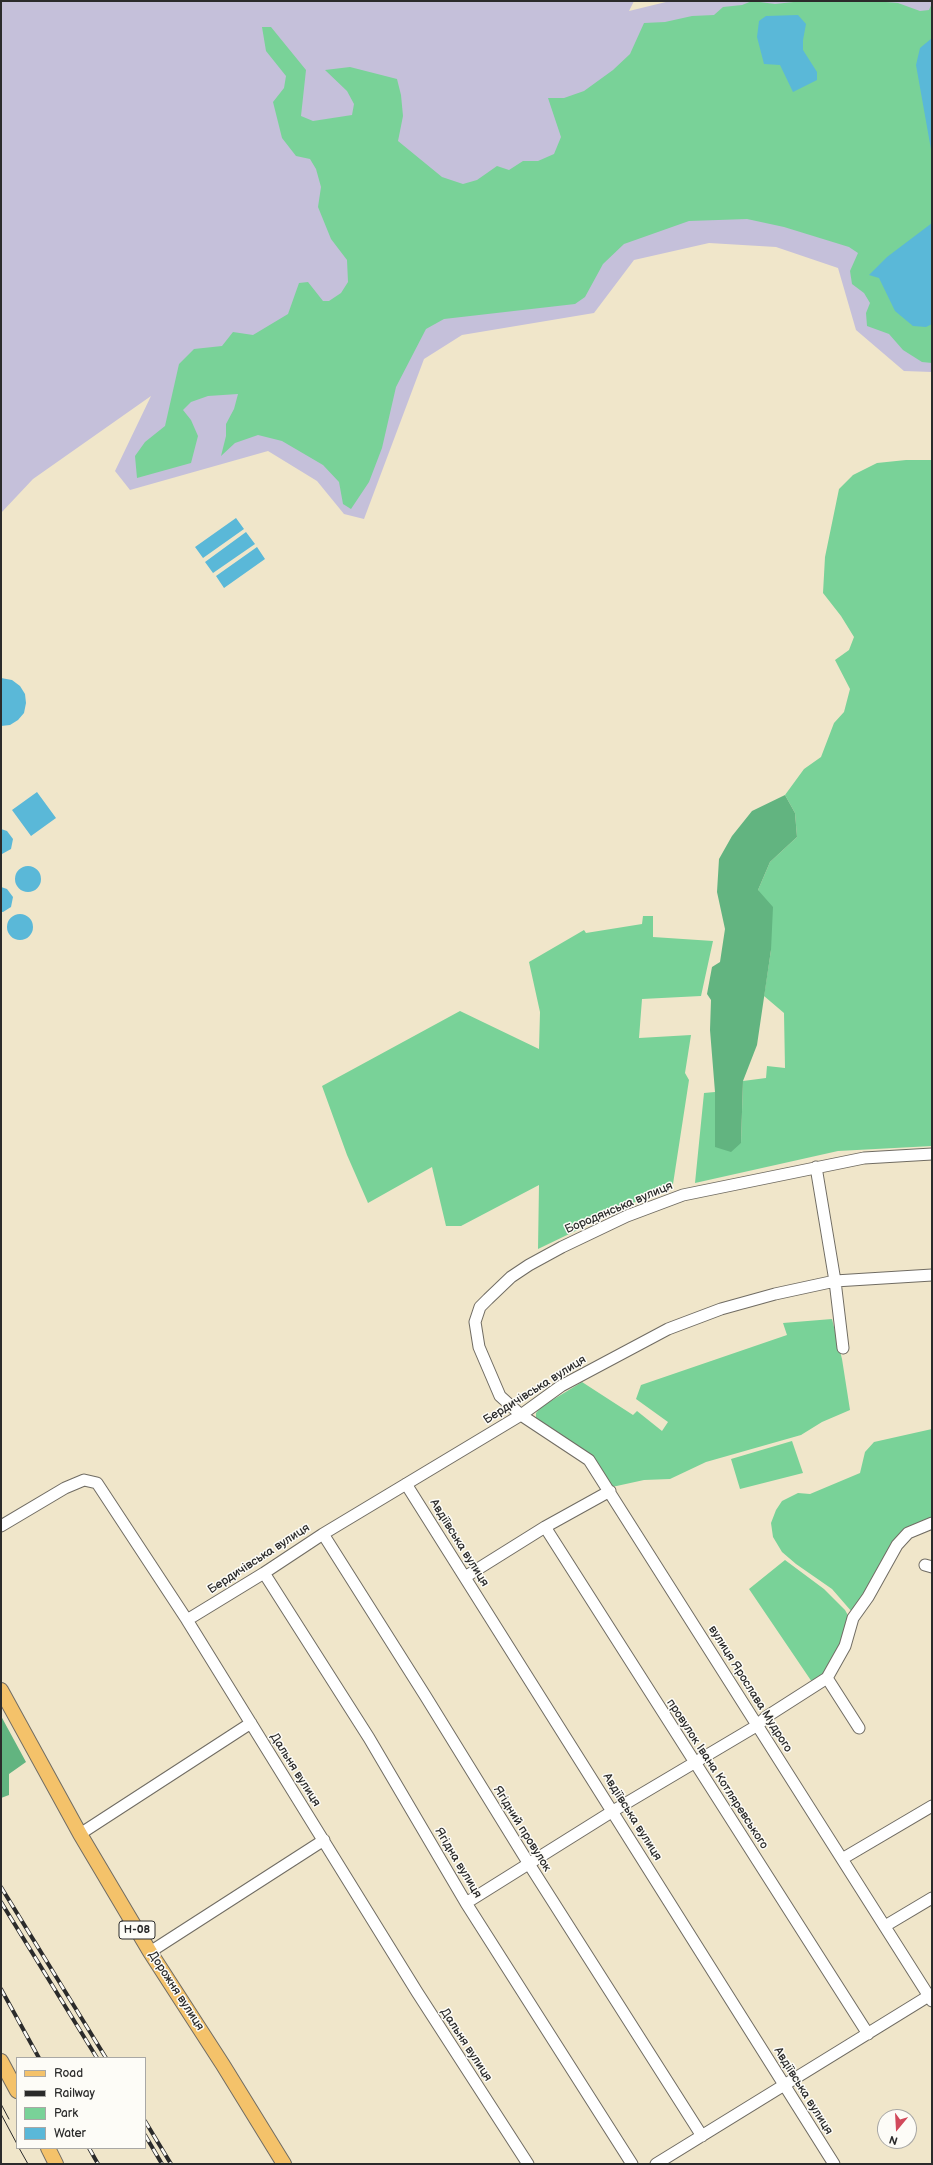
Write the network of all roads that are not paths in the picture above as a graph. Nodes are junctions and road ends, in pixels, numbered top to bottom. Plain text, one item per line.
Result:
1 (932, 1154) edge
2 (816, 1167) junction
3 (932, 1275) edge
4 (835, 1281) junction
5 (843, 1348) dead end
6 (521, 1415) junction
7 (406, 1484) junction
8 (610, 1491) junction
9 (932, 1523) edge
10 (1, 1526) edge
11 (545, 1527) junction
12 (323, 1534) junction
13 (264, 1573) junction
14 (465, 1577) junction
15 (187, 1620) junction
16 (827, 1678) junction
17 (1, 1690) edge
18 (250, 1723) junction
19 (758, 1725) junction
20 (859, 1728) dead end
21 (693, 1762) junction
22 (932, 1806) edge
23 (613, 1811) junction
24 (80, 1834) junction
25 (324, 1840) junction
26 (842, 1859) junction
27 (529, 1864) junction
28 (932, 1898) edge
29 (466, 1903) junction
30 (885, 1926) junction
31 (150, 1952) junction
32 (931, 1997) edge
33 (868, 2034) junction
34 (1, 2061) edge
35 (784, 2086) junction
36 (16, 2089) edge
37 (702, 2136) junction
38 (48, 2149) edge
39 (830, 2163) edge
40 (56, 2164) edge
41 (284, 2164) edge
42 (528, 2164) edge
43 (632, 2164) edge
44 (656, 2164) edge

1 - 2 street, Бородянська вулиця
2 - 4 street
2 - 6 street, Бородянська вулиця
3 - 4 street, Бердичівська вулиця
4 - 5 street
4 - 6 street, Бердичівська вулиця
6 - 7 street, Бердичівська вулиця
6 - 8 street, вулиця Ярослава Мудрого
7 - 12 street, Бердичівська вулиця
7 - 14 street, Авдіївська вулиця
8 - 11 street
8 - 19 street, вулиця Ярослава Мудрого
9 - 16 street
10 - 15 street, Дальня вулиця
11 - 14 street
11 - 21 street, провулок Івана Котляревського
12 - 13 street, Бердичівська вулиця
12 - 27 street, Ягідний провулок
13 - 15 street, Бердичівська вулиця
13 - 29 street, Ягідна вулиця
14 - 23 street, Авдіївська вулиця
15 - 18 street, Дальня вулиця
16 - 19 street
16 - 20 street
17 - 24 main road, Дорожня вулиця / Н-08
18 - 24 street
18 - 25 street, Дальня вулиця
19 - 21 street
19 - 26 street, вулиця Ярослава Мудрого
21 - 23 street
21 - 33 street, провулок Івана Котляревського
22 - 26 street
23 - 27 street
23 - 35 street, Авдіївська вулиця
24 - 31 main road, Дорожня вулиця / Н-08
25 - 31 street
25 - 42 street, Дальня вулиця
26 - 30 street, вулиця Ярослава Мудрого
27 - 29 street
27 - 37 street, Ягідний провулок
28 - 30 street
29 - 43 street, Ягідна вулиця
30 - 32 street, вулиця Ярослава Мудрого
31 - 41 main road, Дорожня вулиця / Н-08
32 - 33 street
33 - 35 street
34 - 36 main road
35 - 37 street
35 - 39 street, Авдіївська вулиця
37 - 44 street
38 - 40 main road

